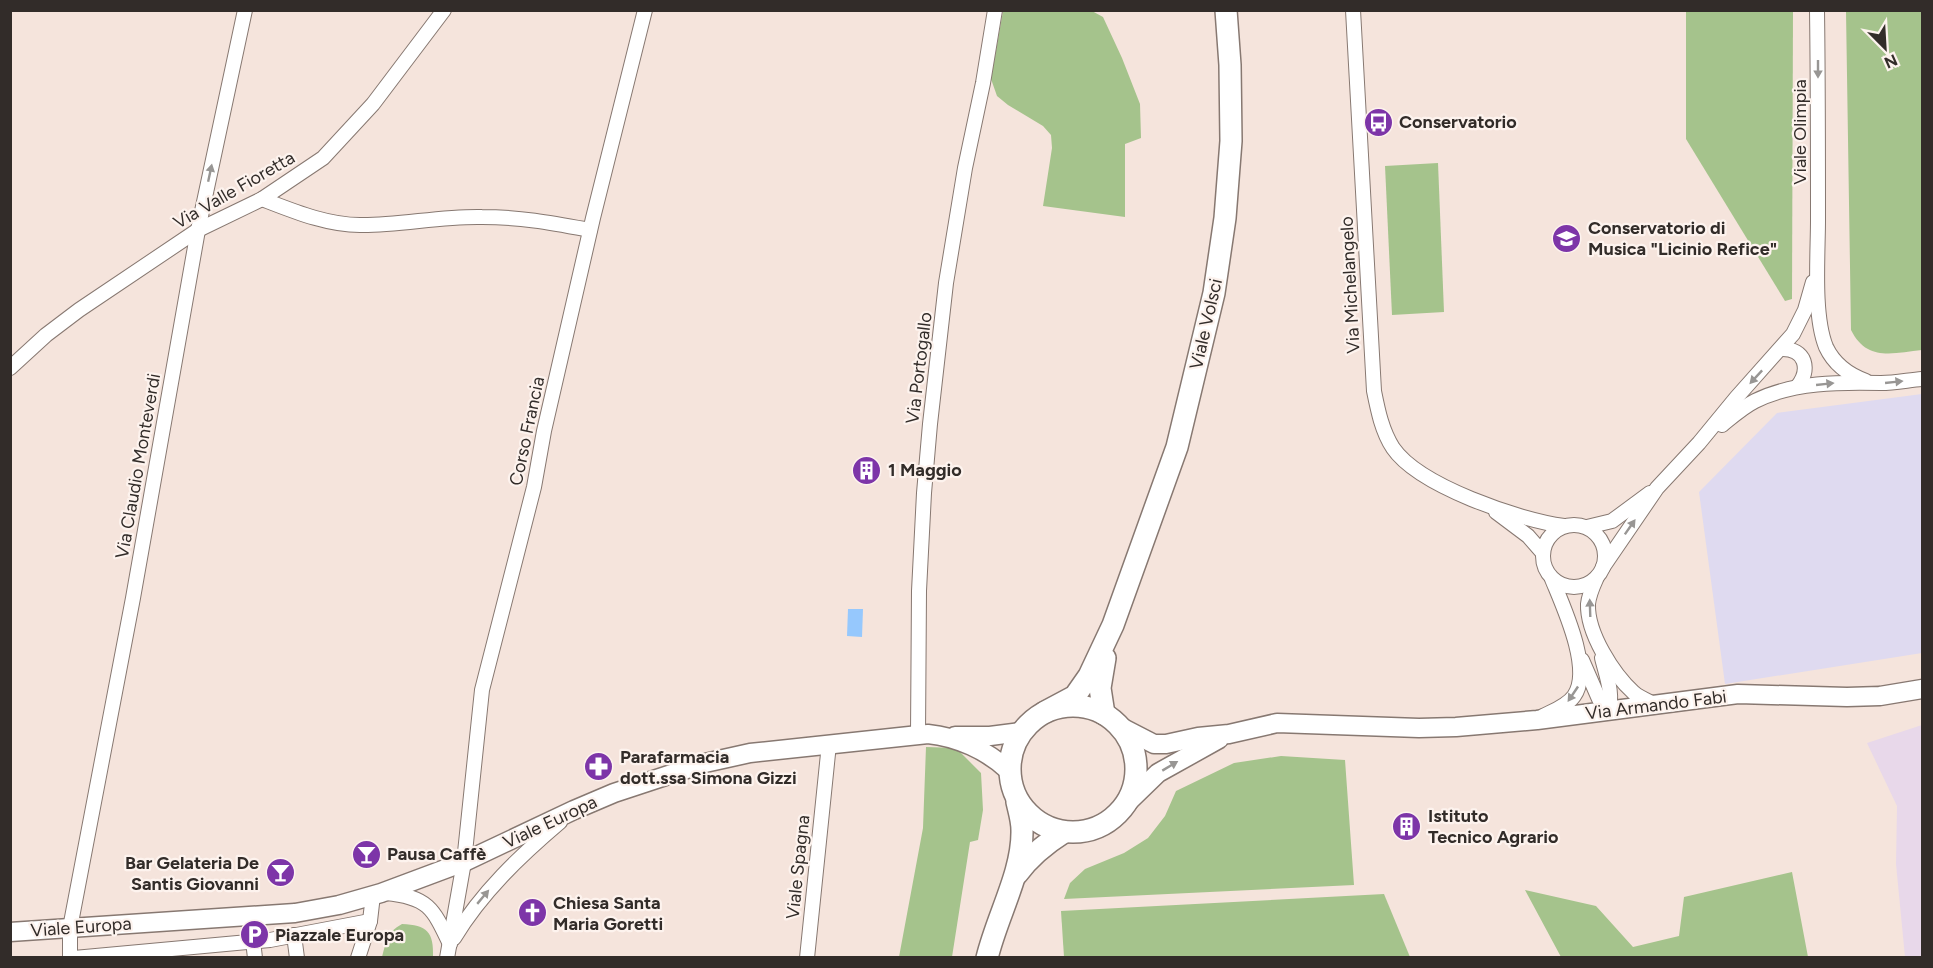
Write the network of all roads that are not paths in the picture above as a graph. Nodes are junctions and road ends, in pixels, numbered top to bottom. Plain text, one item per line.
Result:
1 (245, 10) edge
2 (444, 10) edge
3 (645, 10) edge
4 (995, 10) edge
5 (1226, 10) edge
6 (1353, 10) edge
7 (1817, 10) edge
8 (262, 199) junction
9 (198, 230) junction
10 (590, 230) junction
11 (1818, 253) junction
12 (1781, 349) junction
13 (10, 368) edge
14 (1923, 379) edge
15 (1866, 381) junction
16 (1797, 387) junction
17 (1699, 443) junction
18 (1657, 488) junction
19 (1482, 502) junction
20 (1564, 526) junction
21 (1587, 528) junction
22 (1542, 552) junction
23 (1601, 571) junction
24 (1552, 579) junction
25 (1113, 625) junction
26 (1599, 646) junction
27 (1578, 653) junction
28 (1923, 690) edge
29 (1654, 704) junction
30 (1608, 711) junction
31 (1045, 712) junction
32 (1104, 714) junction
33 (1537, 720) junction
34 (1121, 727) junction
35 (1022, 732) junction
36 (918, 734) junction
37 (1229, 734) junction
38 (948, 737) junction
39 (829, 744) junction
40 (1009, 771) junction
41 (1017, 799) junction
42 (1126, 804) junction
43 (574, 810) junction
44 (1064, 832) junction
45 (464, 862) junction
46 (1013, 880) junction
47 (377, 894) junction
48 (370, 921) junction
49 (70, 928) junction
50 (10, 932) edge
51 (294, 935) junction
52 (253, 941) junction
53 (217, 951) edge
54 (449, 951) edge
55 (174, 953) edge
56 (136, 954) edge
57 (988, 954) edge
58 (72, 957) edge
59 (255, 957) edge
60 (297, 957) edge
61 (358, 957) edge
62 (807, 957) edge

9 -> 1 street, Via Claudio Monteverdi
2 - 8 street, Via Valle Fioretta
3 - 10 street, Corso Francia
4 - 36 street, Via Portogallo
5 - 25 main road, Viale Volsci
6 - 19 street, Via Michelangelo
7 -> 11 street, Viale Olimpia
8 - 9 street, Via Valle Fioretta
8 - 10 street
9 - 13 street, Via Valle Fioretta
9 - 49 street, Via Claudio Monteverdi
10 - 45 street, Corso Francia
11 - 12 street, Viale Olimpia
11 - 15 street, Viale Olimpia
12 - 16 street
12 -> 17 street, Viale Olimpia
15 -> 14 street, Viale Olimpia
16 -> 15 street, Viale Olimpia
16 - 17 street, Viale Olimpia
17 - 18 street, Viale Olimpia
18 - 21 street, Viale Olimpia
23 -> 18 street, Viale Olimpia
19 - 20 street, Via Michelangelo
19 - 22 street, Via Michelangelo
20 - 21 street
20 - 22 street
21 - 23 street
22 - 24 street
23 - 24 street
26 -> 23 street, Viale Olimpia
24 - 27 street
25 - 31 main road, Viale Volsci
25 - 32 main road, Viale Volsci
26 - 29 street, Viale Olimpia
26 - 30 street
27 - 30 street
27 -> 33 street
28 - 29 street, Via Armando Fabi
29 - 30 street, Via Armando Fabi
30 - 33 street, Via Armando Fabi
31 - 32 main road, Viale Volsci
31 - 35 main road, Viale Volsci
32 - 34 main road, Viale Volsci
33 - 37 street, Via Armando Fabi
34 - 37 street
34 - 42 main road, Viale Volsci
35 - 38 street
35 - 40 main road, Viale Volsci
36 - 38 street, Viale Europa
36 - 39 street, Viale Europa
42 -> 37 street
38 - 40 street
39 - 43 street, Viale Europa
39 - 62 street, Viale Spagna
40 - 41 main road, Viale Volsci
41 - 44 main road, Viale Volsci
41 - 46 main road, Viale Volsci
42 - 44 main road, Viale Volsci
43 - 45 street, Viale Europa
54 -> 43 street
44 - 46 main road, Viale Volsci
45 - 47 street, Viale Europa
45 - 54 street, Corso Francia
46 - 57 main road
47 - 48 street
47 - 49 street, Viale Europa
47 - 54 street
48 - 51 street
48 - 61 street
49 - 50 street, Viale Europa
49 - 58 street, Via Claudio Monteverdi
51 - 52 street
51 - 60 street
52 - 53 street
52 - 59 street
53 - 55 street
55 - 56 street
56 - 58 street

